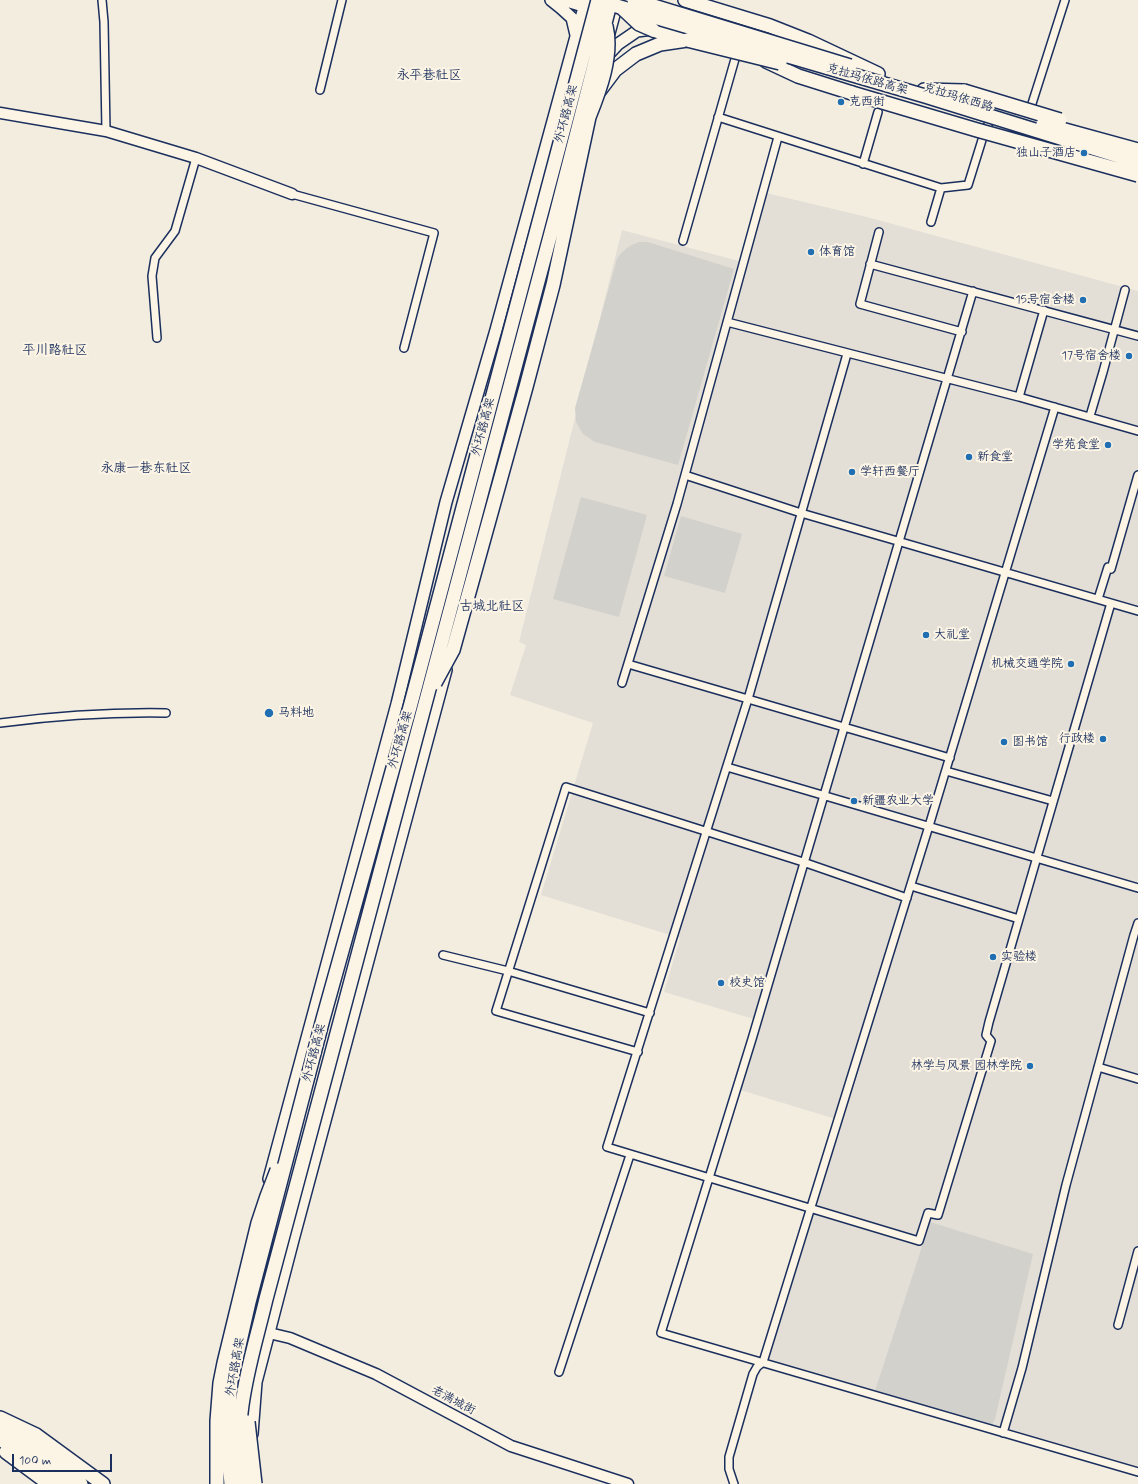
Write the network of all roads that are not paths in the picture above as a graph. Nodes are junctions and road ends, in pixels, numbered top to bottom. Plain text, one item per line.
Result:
1 (102, 0) edge
2 (342, 0) edge
3 (551, 0) edge
4 (563, 0) edge
5 (611, 0) edge
6 (617, 0) edge
7 (634, 0) edge
8 (638, 0) edge
9 (685, 0) edge
10 (1065, 0) edge
11 (592, 1) edge
12 (614, 15) junction
13 (662, 27) junction
14 (576, 36) junction
15 (687, 40) junction
16 (730, 44) junction
17 (735, 59) dead end
18 (602, 61) junction
19 (878, 74) junction
20 (320, 90) dead end
21 (599, 91) junction
22 (924, 93) junction
23 (878, 112) dead end
24 (0, 113) edge
25 (718, 117) junction
26 (1028, 117) junction
27 (989, 122) junction
28 (106, 131) junction
29 (778, 137) junction
30 (1138, 144) edge
31 (1138, 150) edge
32 (196, 158) junction
33 (1138, 162) edge
34 (863, 164) junction
35 (1138, 166) edge
36 (1138, 175) edge
37 (941, 188) junction
38 (292, 194) joint
39 (931, 222) dead end
40 (879, 232) dead end
41 (683, 241) dead end
42 (870, 264) junction
43 (1125, 290) dead end
44 (974, 291) junction
45 (1044, 310) junction
46 (726, 322) junction
47 (1115, 329) junction
48 (962, 332) junction
49 (1138, 336) edge
50 (157, 338) dead end
51 (404, 348) dead end
52 (847, 354) junction
53 (948, 379) junction
54 (1019, 397) junction
55 (1056, 407) junction
56 (1090, 416) junction
57 (1138, 431) edge
58 (685, 475) junction
59 (1138, 475) edge
60 (801, 513) junction
61 (899, 542) junction
62 (1006, 573) junction
63 (1098, 599) junction
64 (1111, 603) junction
65 (1138, 611) edge
66 (628, 664) junction
67 (622, 683) dead end
68 (748, 699) junction
69 (424, 703) junction
70 (166, 714) dead end
71 (0, 723) edge
72 (844, 727) junction
73 (950, 758) junction
74 (727, 767) junction
75 (946, 772) junction
76 (824, 795) junction
77 (1053, 801) junction
78 (929, 826) junction
79 (706, 831) junction
80 (1036, 858) junction
81 (804, 862) junction
82 (911, 886) junction
83 (1138, 888) edge
84 (907, 898) junction
85 (1019, 919) junction
86 (1138, 923) edge
87 (443, 955) dead end
88 (508, 972) junction
89 (650, 1013) junction
90 (638, 1052) junction
91 (1098, 1067) junction
92 (1138, 1079) edge
93 (293, 1134) junction
94 (630, 1155) junction
95 (710, 1178) junction
96 (811, 1210) junction
97 (1138, 1251) edge
98 (1118, 1325) dead end
99 (269, 1333) junction
100 (763, 1362) junction
101 (559, 1372) dead end
102 (245, 1389) junction
103 (0, 1418) edge
104 (0, 1423) edge
105 (1003, 1433) junction
106 (0, 1439) edge
107 (0, 1447) edge
108 (0, 1456) edge
109 (1138, 1472) edge
110 (218, 1482) edge
111 (46, 1484) edge
112 (49, 1484) edge
113 (66, 1484) edge
114 (82, 1484) edge
115 (103, 1484) edge
116 (231, 1484) edge
117 (243, 1484) edge
118 (252, 1484) edge
119 (255, 1484) edge
120 (628, 1484) edge
121 (734, 1484) edge

1 - 28 street
2 - 20 street
3 - 14 main road
4 - 11 main road, 克拉玛依西路
5 - 69 highway, 外环路高架, bridge
6 - 12 main road
6 - 15 highway, bridge
7 - 19 highway, 克拉玛依路高架, bridge
8 - 22 main road, 克拉玛依西路
9 - 19 highway
10 - 26 street
11 - 12 main road, 克拉玛依西路
11 - 14 main road
11 - 21 highway, bridge
11 - 22 highway, 克拉玛依路高架, bridge
11 - 93 highway, 外环路高架, bridge
12 - 13 main road, 克拉玛依西路
12 - 18 main road
13 - 16 main road, 克拉玛依西路
13 - 18 main road
14 - 110 main road
15 - 21 highway, bridge
15 - 22 highway, bridge
16 - 27 main road, 克拉玛依西路
16 - 36 highway, bridge
17 - 25 street
18 - 99 main road
19 - 31 highway, 克拉玛依路高架, bridge
21 - 69 highway, bridge
22 - 26 main road, 克拉玛依西路
22 - 30 highway, bridge
22 - 33 highway, 克拉玛依路高架, bridge
23 - 34 street
24 - 28 street
25 - 29 street
25 - 41 street
26 - 31 main road, 克拉玛依西路
27 - 35 main road, 克拉玛依西路
27 - 37 street
28 - 32 street
29 - 34 street
29 - 46 street
32 - 38 street
32 - 50 street
34 - 37 street
37 - 39 street
38 - 51 street
40 - 42 street
42 - 44 street
42 - 48 street
43 - 47 street
44 - 45 street
44 - 48 street
45 - 47 street
45 - 54 street
46 - 52 street
46 - 58 street
47 - 49 street
47 - 56 street
48 - 53 street
52 - 53 street
52 - 60 street
53 - 54 street
53 - 61 street
54 - 55 street
55 - 56 street
55 - 62 street
56 - 57 street
58 - 60 street
58 - 66 street
59 - 63 street
60 - 61 street
60 - 68 street
61 - 62 street
61 - 72 street
62 - 63 street
62 - 73 street
63 - 64 street
64 - 65 street
64 - 77 street
66 - 67 street
66 - 68 street
68 - 72 street
68 - 74 street
69 - 102 highway, 外环路高架, bridge
70 - 71 street
72 - 73 street
72 - 76 street
73 - 75 street
74 - 76 street
74 - 79 street
75 - 77 street
75 - 78 street
76 - 78 street
76 - 81 street
77 - 80 street
78 - 80 street
78 - 82 street
79 - 81 street
79 - 88 street
79 - 89 street
80 - 83 street
80 - 85 street
81 - 84 street
81 - 95 street
82 - 84 street
82 - 85 street
84 - 96 street
85 - 96 street
86 - 91 street
87 - 88 street
88 - 89 street
88 - 90 street
89 - 90 street
90 - 94 street
91 - 92 street
91 - 105 street
93 - 110 highway, bridge
93 - 116 highway, 外环路高架, bridge
94 - 95 street
94 - 101 street
95 - 96 street
95 - 100 street
96 - 100 street
97 - 98 street
99 - 118 main road
99 - 120 street, 老满城街
100 - 105 street
100 - 121 street
102 - 117 highway, 外环路高架, bridge
102 - 119 highway, bridge
103 - 115 highway
104 - 114 highway
105 - 109 street
106 - 113 highway
107 - 112 highway
108 - 111 main road

